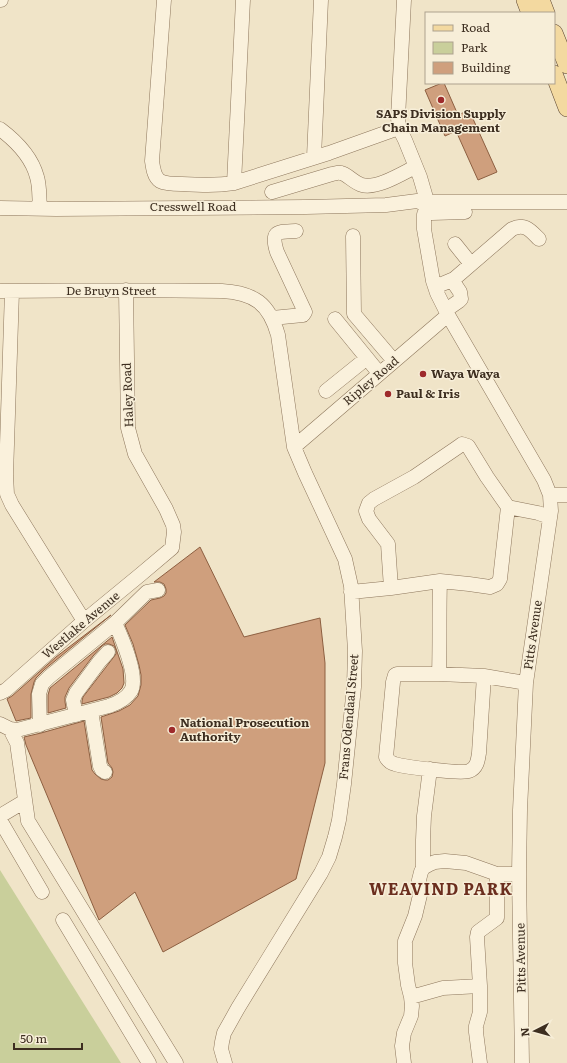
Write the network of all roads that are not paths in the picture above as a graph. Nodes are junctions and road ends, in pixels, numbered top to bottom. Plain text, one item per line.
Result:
1 (164, 0) edge
2 (243, 0) edge
3 (322, 0) edge
4 (404, 0) edge
5 (525, 0) edge
6 (541, 0) edge
7 (530, 12) edge
8 (546, 12) edge
9 (555, 35) edge
10 (567, 65) edge
11 (555, 77) edge
12 (567, 108) edge
13 (399, 128) junction
14 (0, 129) edge
15 (314, 157) junction
16 (415, 167) junction
17 (234, 183) junction
18 (272, 192) dead end
19 (567, 202) edge
20 (0, 208) edge
21 (40, 208) junction
22 (427, 209) junction
23 (567, 209) edge
24 (296, 231) dead end
25 (353, 236) dead end
26 (539, 239) dead end
27 (455, 244) dead end
28 (470, 264) junction
29 (452, 280) junction
30 (435, 287) junction
31 (126, 290) junction
32 (6, 291) edge
33 (222, 291) joint
34 (447, 312) junction
35 (272, 318) junction
36 (335, 319) dead end
37 (367, 358) junction
38 (394, 361) junction
39 (379, 373) junction
40 (326, 392) dead end
41 (294, 447) junction
42 (550, 495) junction
43 (567, 495) edge
44 (508, 507) junction
45 (550, 517) junction
46 (161, 557) joint
47 (440, 581) junction
48 (391, 588) junction
49 (158, 590) dead end
50 (351, 592) junction
51 (84, 621) junction
52 (115, 623) junction
53 (108, 652) dead end
54 (439, 674) junction
55 (484, 676) junction
56 (526, 683) junction
57 (0, 693) edge
58 (91, 711) junction
59 (76, 715) junction
60 (40, 725) junction
61 (3, 727) edge
62 (430, 769) junction
63 (105, 772) dead end
64 (25, 802) junction
65 (0, 816) edge
66 (0, 820) edge
67 (423, 868) junction
68 (497, 874) junction
69 (519, 874) junction
70 (42, 892) dead end
71 (63, 920) dead end
72 (480, 986) junction
73 (130, 988) junction
74 (411, 997) junction
75 (111, 1000) junction
76 (149, 1063) edge
77 (176, 1063) edge
78 (225, 1063) edge
79 (404, 1063) edge
80 (480, 1063) edge
81 (522, 1063) edge

1 - 17 street
2 - 17 street
3 - 15 street
4 - 13 street
5 - 7 main road
6 - 8 main road
9 - 10 main road
11 - 12 main road
13 - 15 street
13 - 16 street
14 - 21 street
15 - 17 street
16 - 18 street
16 - 22 street
19 - 22 street, Cresswell Road
20 - 21 street, Cresswell Road
21 - 22 street, Cresswell Road
22 - 23 street, Cresswell Road
22 - 30 street, Pitts Avenue
24 - 35 street
25 - 38 street
26 - 28 street
27 - 28 street
28 - 29 street
29 - 30 street
29 - 34 street, Ripley Road
30 - 34 street, Pitts Avenue
31 - 32 street, De Bruyn Street
31 - 33 street, De Bruyn Street
31 - 46 street, Haley Road
32 - 51 street
33 - 35 street, Frans Odendaal Street
34 - 38 street, Ripley Road
34 - 42 street, Pitts Avenue
35 - 41 street, Frans Odendaal Street
36 - 37 street
37 - 39 street
37 - 40 street
38 - 39 street, Ripley Road
39 - 41 street, Ripley Road
41 - 50 street, Frans Odendaal Street
42 - 43 street
42 - 45 street, Pitts Avenue
44 - 45 street
44 - 47 street
44 - 48 street
45 - 56 street, Pitts Avenue
46 - 51 street, Westlake Avenue
47 - 48 street
47 - 54 street
48 - 50 street
49 - 52 street
50 - 78 street, Frans Odendaal Street
51 - 57 street, Westlake Avenue
52 - 58 street
52 - 60 street
53 - 59 street
54 - 55 street
54 - 62 street
55 - 56 street
55 - 62 street
56 - 69 street, Pitts Avenue
58 - 59 street
58 - 63 street
59 - 60 street
60 - 61 street
61 - 64 street
62 - 67 street
64 - 65 street
64 - 73 street
66 - 70 street
67 - 68 street
67 - 74 street
68 - 69 street
68 - 72 street
69 - 81 street, Pitts Avenue
71 - 75 street
72 - 74 street
72 - 80 street
73 - 75 street
73 - 77 street
74 - 79 street
75 - 76 street

